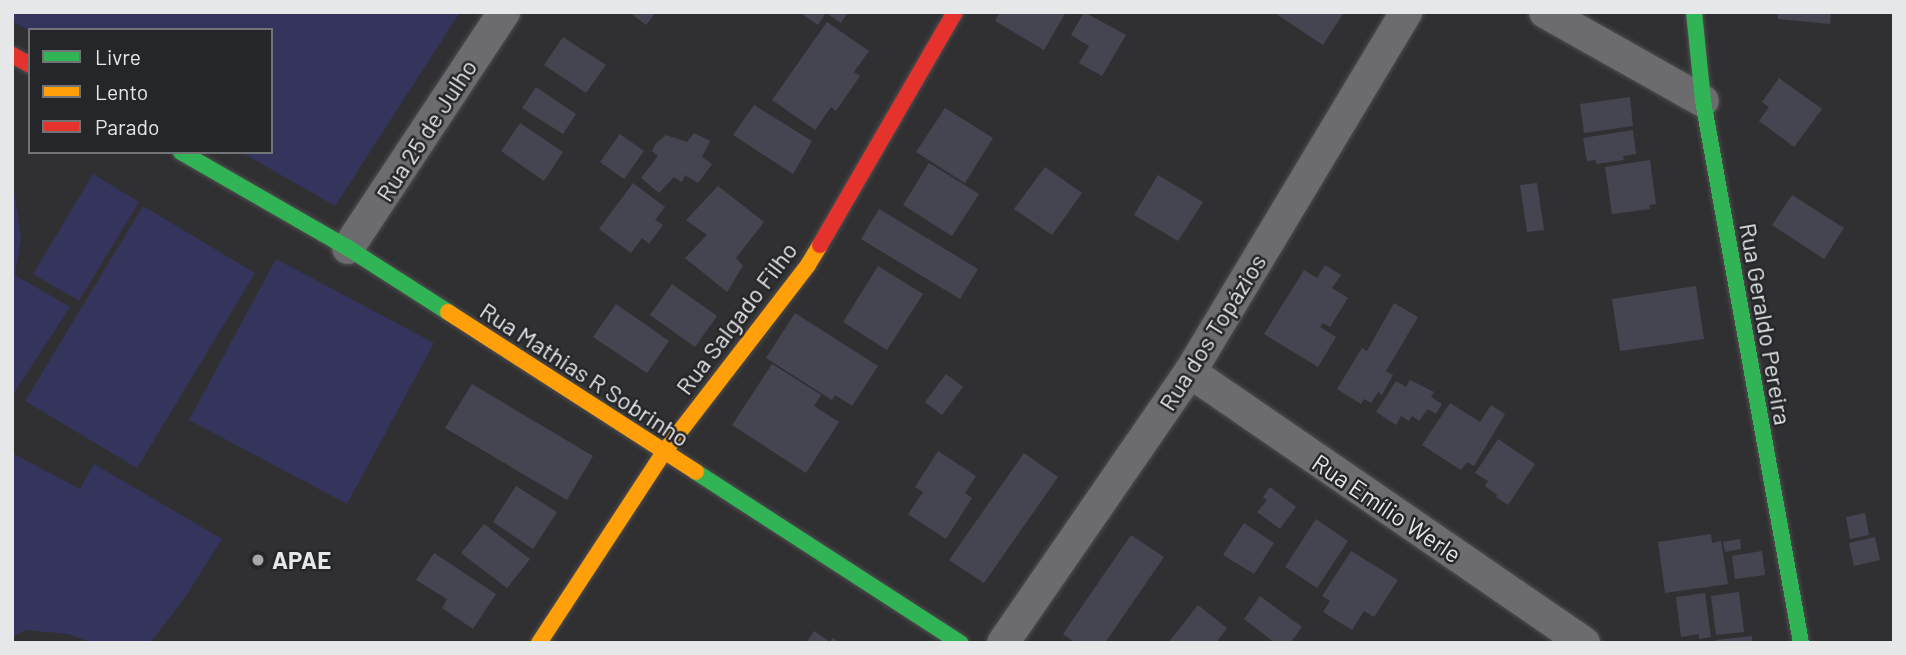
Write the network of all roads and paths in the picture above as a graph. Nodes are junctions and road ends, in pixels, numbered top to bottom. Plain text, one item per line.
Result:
1 (504, 12) edge
2 (955, 12) edge
3 (1406, 12) edge
4 (1545, 12) edge
5 (1693, 12) edge
6 (12, 55) edge
7 (28, 64) edge
8 (1703, 102) junction
9 (184, 154) edge
10 (348, 248) junction
11 (1190, 372) junction
12 (664, 452) junction
13 (958, 642) edge
14 (540, 643) edge
15 (1003, 643) edge
16 (1584, 643) edge
17 (1801, 643) edge

1 - 10 street, Rua 25 de Julho
2 - 12 main road, Rua Salgado Filho
3 - 11 street, Rua dos Topázios
4 - 8 street
5 - 8 main road, Rua Geraldo Pereira
6 - 7 main road
8 - 17 main road, Rua Geraldo Pereira
9 - 10 main road, Rua Mathias R Sobrinho
10 - 12 main road, Rua Mathias R Sobrinho
11 - 15 street, Rua dos Topázios
11 - 16 street, Rua Emílio Werle
12 - 13 main road, Rua Mathias R Sobrinho
12 - 14 main road, Rua Salgado Filho

